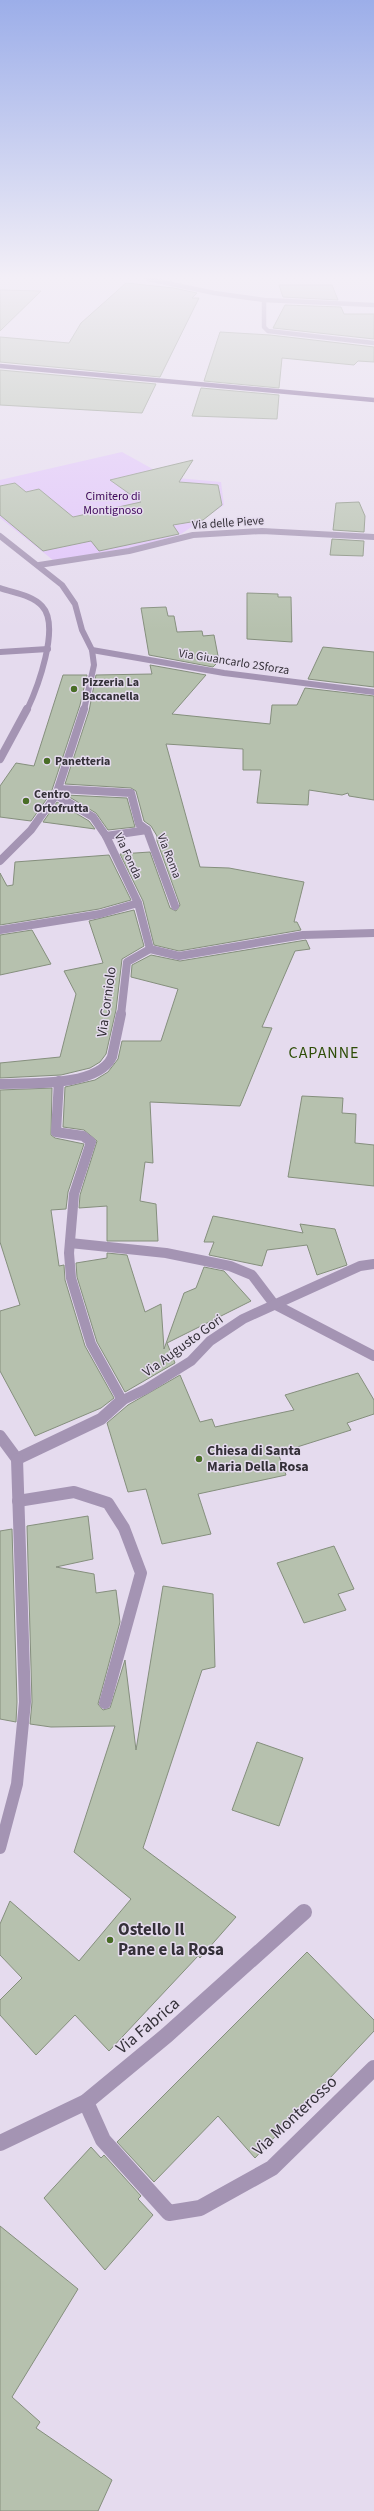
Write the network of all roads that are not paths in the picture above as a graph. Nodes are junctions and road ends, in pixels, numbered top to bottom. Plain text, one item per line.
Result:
1 (332, 396) edge
2 (374, 400) edge
3 (0, 536) edge
4 (374, 537) edge
5 (39, 565) junction
6 (0, 588) edge
7 (48, 650) junction
8 (92, 650) junction
9 (0, 652) edge
10 (374, 692) edge
11 (0, 759) edge
12 (57, 792) junction
13 (147, 830) junction
14 (106, 836) junction
15 (0, 862) edge
16 (138, 903) junction
17 (175, 906) dead end
18 (0, 930) edge
19 (374, 933) edge
20 (150, 949) junction
21 (59, 1080) junction
22 (0, 1084) edge
23 (70, 1242) junction
24 (374, 1264) edge
25 (274, 1304) junction
26 (374, 1356) edge
27 (122, 1400) junction
28 (0, 1436) edge
29 (17, 1458) junction
30 (18, 1501) junction
31 (105, 1703) dead end
32 (0, 1848) edge
33 (304, 1912) dead end
34 (374, 2068) edge
35 (86, 2102) junction
36 (0, 2143) edge

1 - 2 main road
3 - 5 street
4 - 5 street, Via delle Pieve
5 - 8 street
6 - 7 street
7 - 9 street
7 - 11 street
8 - 10 street, Via Giuancarlo 2Sforza
8 - 12 street
12 - 13 street, Via Roma
12 - 14 street, Via Fonda
12 - 15 street
13 - 14 street
13 - 17 street, Via Roma
14 - 16 street, Via Fonda
16 - 18 street
16 - 20 street, Via Fonda
19 - 20 street
20 - 21 street, Via Corniolo
21 - 22 street, Via Corniolo
21 - 23 street
23 - 25 street
23 - 27 street
24 - 25 street, Via Augusto Gori
25 - 26 street
25 - 27 street, Via Augusto Gori
27 - 29 street, Via Augusto Gori
28 - 29 street
29 - 30 street
30 - 31 street
30 - 32 street
33 - 35 street, Via Fabrica
34 - 35 street, Via Monterosso
35 - 36 street, Via Fabrica

